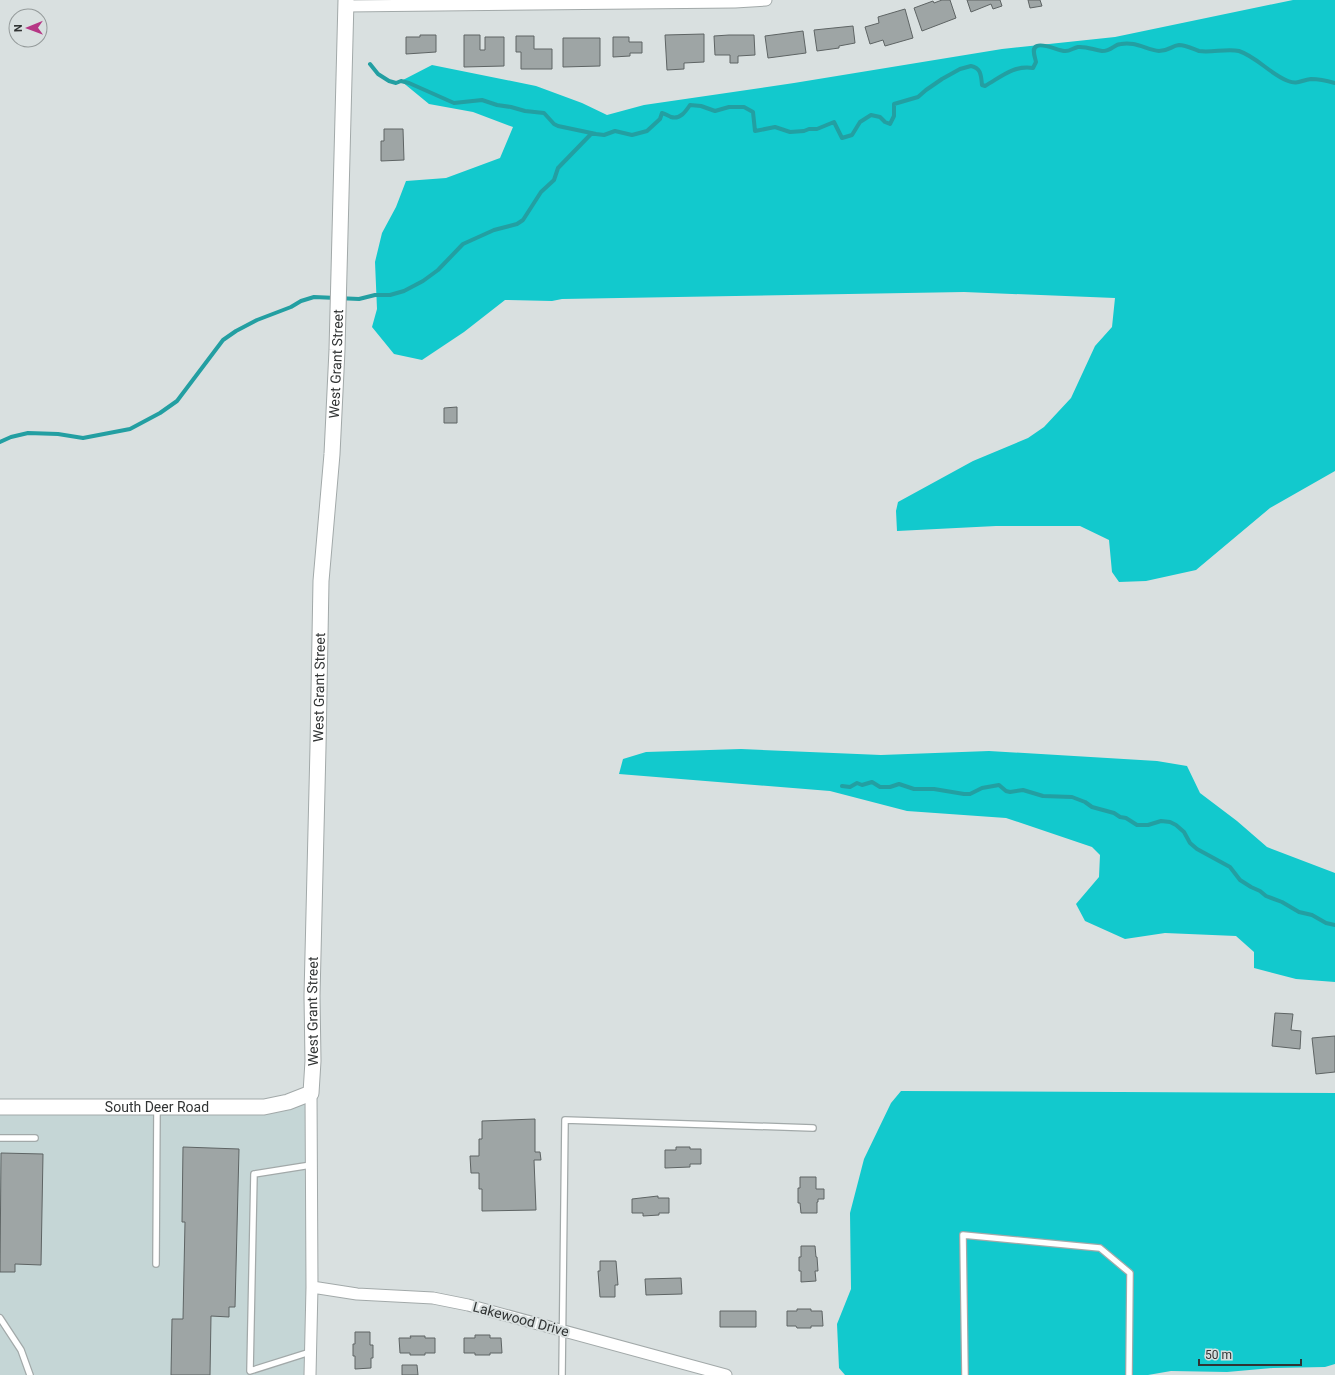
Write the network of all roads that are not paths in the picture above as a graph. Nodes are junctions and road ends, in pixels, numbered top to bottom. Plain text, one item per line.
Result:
1 (766, 0) edge
2 (346, 3) edge
3 (311, 1093) junction
4 (158, 1106) junction
5 (0, 1107) edge
6 (813, 1128) dead end
7 (0, 1138) edge
8 (35, 1138) dead end
9 (311, 1165) junction
10 (156, 1264) dead end
11 (312, 1287) junction
12 (0, 1318) edge
13 (562, 1331) junction
14 (310, 1352) junction
15 (249, 1373) edge
16 (30, 1375) edge
17 (310, 1375) edge
18 (562, 1375) edge
19 (726, 1375) edge
20 (965, 1375) edge
21 (1129, 1375) edge

1 - 2 street
2 - 3 main road, West Grant Street
3 - 4 main road, South Deer Road
3 - 9 street, West Grant Street
4 - 5 main road, South Deer Road
4 - 10 lane
6 - 13 lane
7 - 8 lane
9 - 11 street, West Grant Street
9 - 15 lane
11 - 13 street, Lakewood Drive
11 - 14 street, West Grant Street
12 - 16 lane
13 - 18 lane
13 - 19 street, Lakewood Drive
14 - 15 lane
14 - 17 street, West Grant Street
20 - 21 lane

